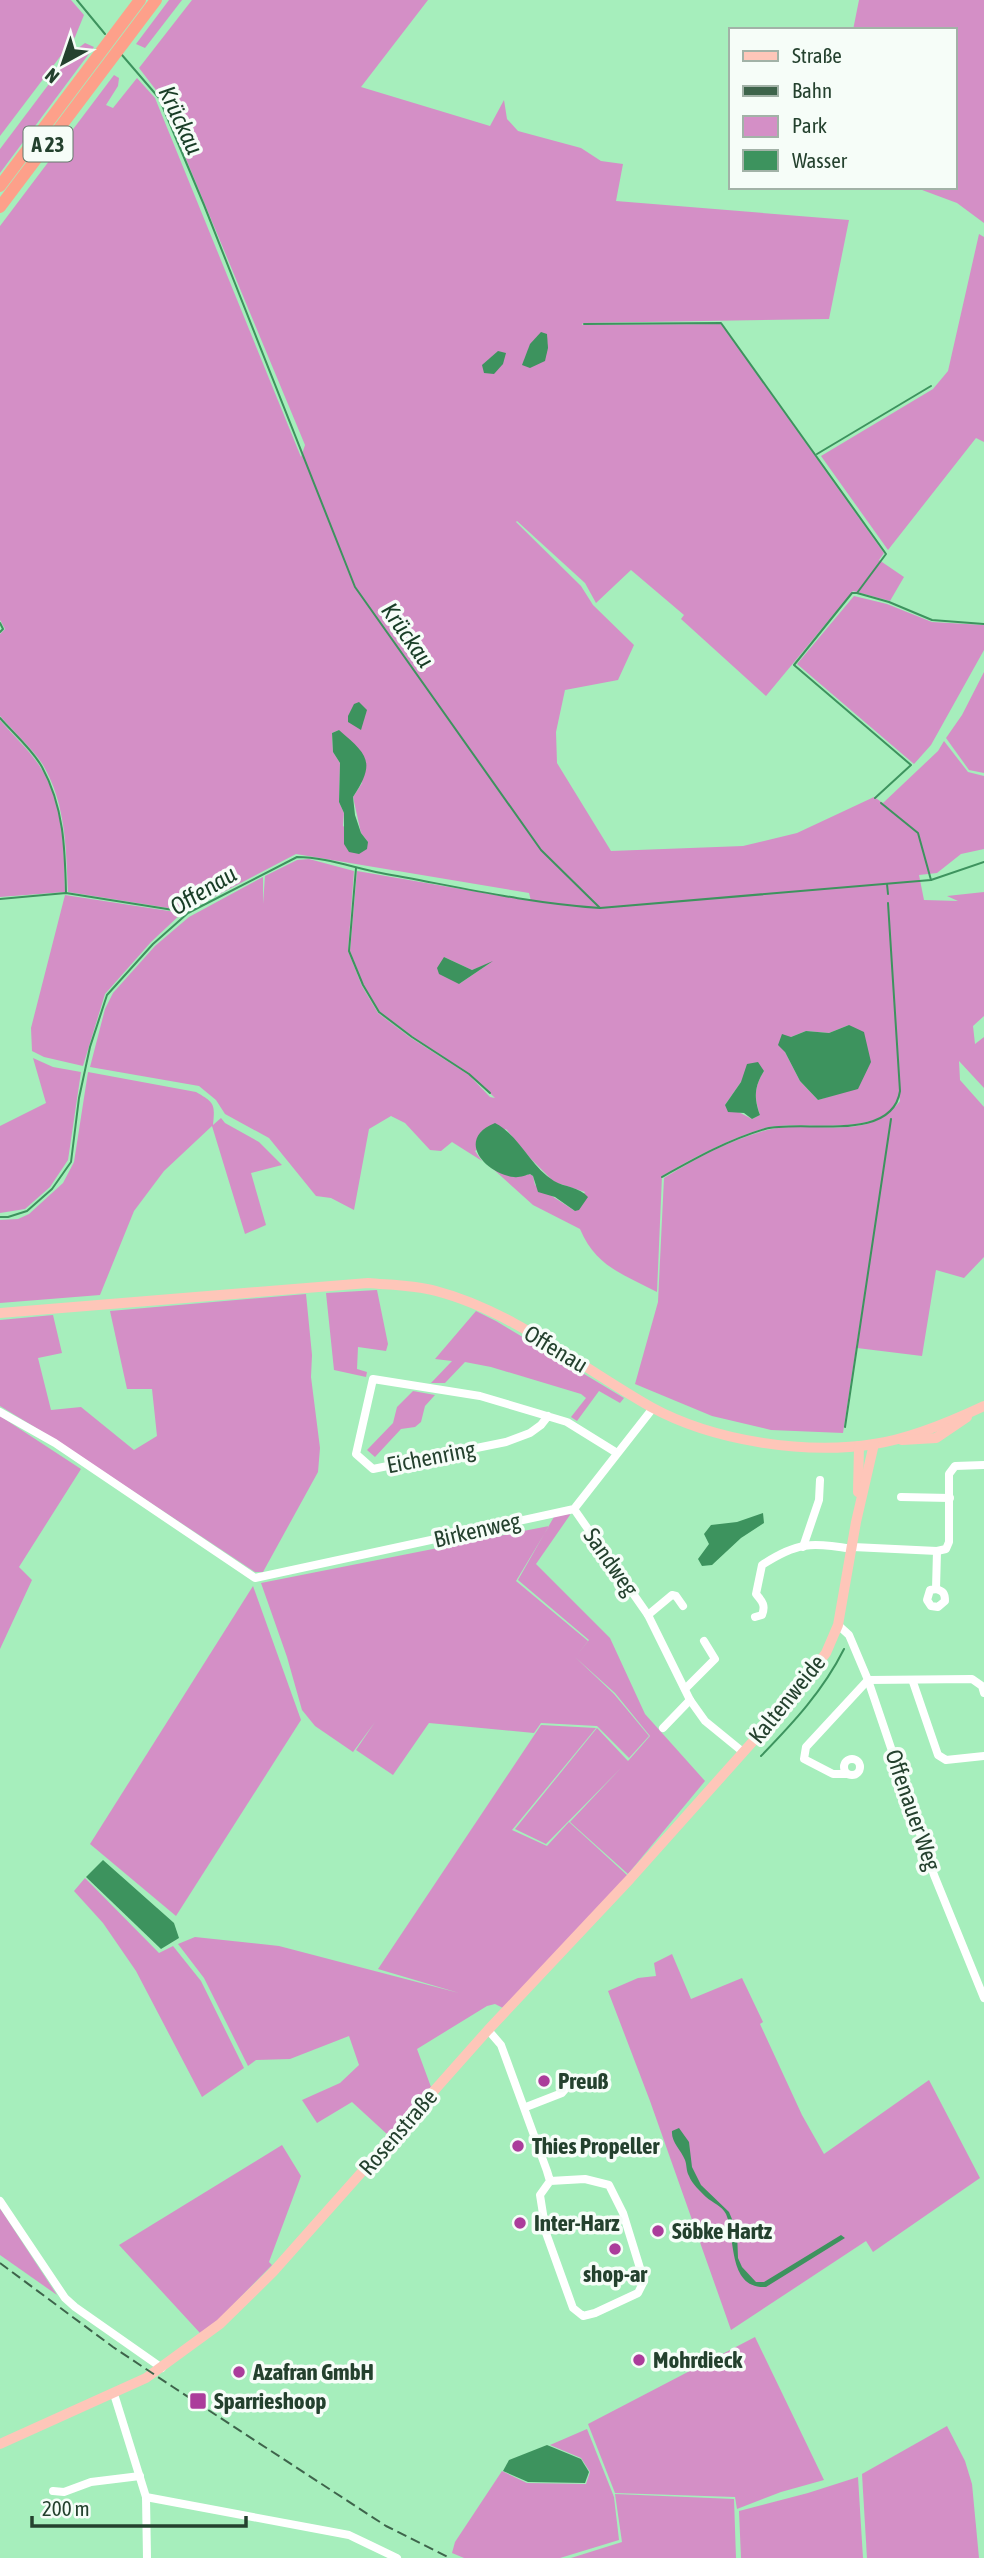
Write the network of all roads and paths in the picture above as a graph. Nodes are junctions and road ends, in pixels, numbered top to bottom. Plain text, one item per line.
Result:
1 (140, 0) edge
2 (156, 0) edge
3 (92, 74) junction
4 (0, 186) edge
5 (0, 207) edge
6 (0, 1313) edge
7 (653, 1408) junction
8 (981, 1408) edge
9 (0, 1412) edge
10 (548, 1416) junction
11 (874, 1444) junction
12 (859, 1446) junction
13 (617, 1453) junction
14 (984, 1465) edge
15 (820, 1480) dead end
16 (901, 1497) dead end
17 (950, 1497) junction
18 (573, 1509) junction
19 (856, 1522) junction
20 (803, 1547) junction
21 (852, 1548) junction
22 (937, 1551) junction
23 (936, 1588) dead end
24 (683, 1606) dead end
25 (648, 1615) junction
26 (755, 1617) dead end
27 (838, 1625) junction
28 (704, 1641) dead end
29 (868, 1680) junction
30 (913, 1682) junction
31 (685, 1689) junction
32 (984, 1693) edge
33 (690, 1700) junction
34 (663, 1728) dead end
35 (743, 1752) junction
36 (984, 1756) edge
37 (846, 1774) dead end
38 (984, 1998) edge
39 (488, 2029) junction
40 (575, 2078) dead end
41 (526, 2107) junction
42 (550, 2181) junction
43 (0, 2201) edge
44 (162, 2368) junction
45 (114, 2394) junction
46 (0, 2444) edge
47 (140, 2476) junction
48 (53, 2491) dead end
49 (146, 2497) junction
50 (147, 2558) edge
51 (397, 2558) edge

1 - 3 highway, A 23
2 - 3 highway, A 23
3 - 4 highway, A 23
3 - 5 highway, A 23
6 - 7 main road, Offenau
7 - 12 main road, Offenau
7 - 13 street
8 - 11 main road
9 - 18 street, Birkenweg
10 - 10 street, Eichenring
10 - 13 street, Eichenring
11 - 12 main road
11 - 19 main road, Kaltenweide
12 - 19 main road, Kaltenweide
13 - 18 street
14 - 17 street
15 - 20 street
16 - 17 street
17 - 22 street
18 - 25 street, Sandweg
19 - 21 main road, Kaltenweide
20 - 21 street
20 - 26 street
21 - 22 street
21 - 27 main road, Kaltenweide
22 - 23 street
24 - 25 street, Sandweg
25 - 31 street, Sandweg
27 - 29 street, Offenauer Weg
27 - 35 main road, Kaltenweide
28 - 31 street
29 - 30 street
29 - 37 street
29 - 38 street, Offenauer Weg
30 - 32 street
30 - 36 street
31 - 33 street, Sandweg
33 - 34 street
33 - 35 street, Sandweg
35 - 39 main road, Rosenstraße
39 - 41 street
39 - 44 main road, Rosenstraße
40 - 41 street
41 - 42 street
42 - 42 street
43 - 44 street
44 - 45 main road, Rosenstraße
45 - 46 main road, Rosenstraße
45 - 47 street
47 - 48 street
47 - 49 street
49 - 50 street
49 - 51 street

